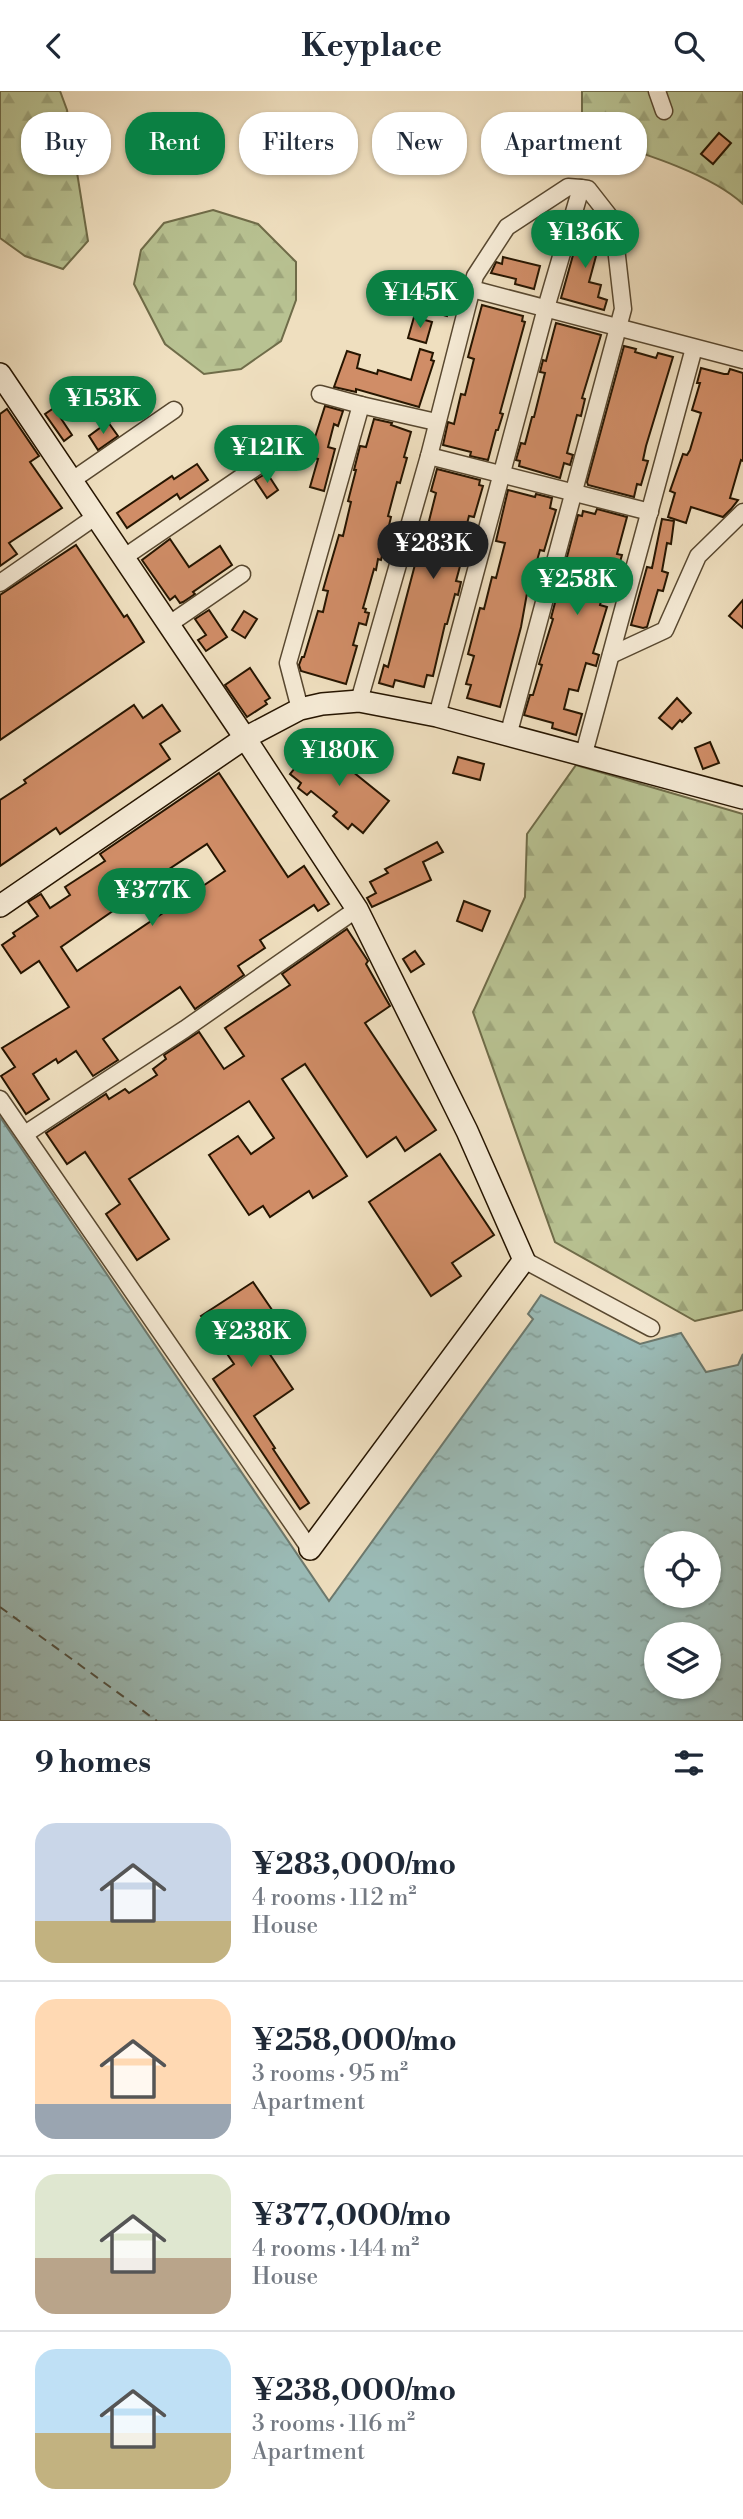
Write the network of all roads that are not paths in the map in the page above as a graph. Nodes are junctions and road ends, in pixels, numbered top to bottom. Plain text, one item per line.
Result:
1 (657, 91) edge
2 (664, 110) dead end
3 (581, 188) junction
4 (472, 289) junction
5 (546, 308) junction
6 (617, 329) junction
7 (694, 348) junction
8 (743, 360) edge
9 (3, 386) edge
10 (320, 394) dead end
11 (361, 405) junction
12 (174, 410) dead end
13 (436, 422) junction
14 (429, 456) junction
15 (262, 464) dead end
16 (502, 475) junction
17 (71, 481) junction
18 (573, 494) junction
19 (650, 512) junction
20 (743, 512) edge
21 (95, 517) junction
22 (123, 558) junction
23 (242, 574) dead end
24 (0, 583) edge
25 (168, 625) junction
26 (611, 655) junction
27 (359, 701) junction
28 (300, 709) junction
29 (437, 716) junction
30 (508, 736) junction
31 (246, 738) junction
32 (583, 757) junction
33 (743, 798) edge
34 (0, 907) edge
35 (357, 909) junction
36 (0, 1099) edge
37 (25, 1134) junction
38 (524, 1260) junction
39 (651, 1328) dead end
40 (310, 1549) joint

1 - 2 street
3 - 4 street
3 - 5 street
3 - 6 street
4 - 5 street
4 - 13 street
5 - 6 street
5 - 16 street
6 - 7 street
6 - 18 street
7 - 8 street
7 - 19 street
9 - 17 street
10 - 11 street
11 - 13 street
11 - 28 street
12 - 17 street
13 - 14 street
14 - 16 street
14 - 27 street
15 - 22 street
16 - 18 street
16 - 29 street
17 - 21 street
18 - 19 street
18 - 30 street
19 - 26 street
20 - 26 street
21 - 22 street
21 - 24 street
22 - 25 street
23 - 25 street
25 - 31 street
26 - 32 street
27 - 28 street
27 - 29 street
28 - 31 street
29 - 30 street
30 - 32 street
31 - 34 street
31 - 35 street
32 - 33 street
35 - 37 street
35 - 38 street
36 - 37 street
37 - 40 street
38 - 39 street
38 - 40 street

